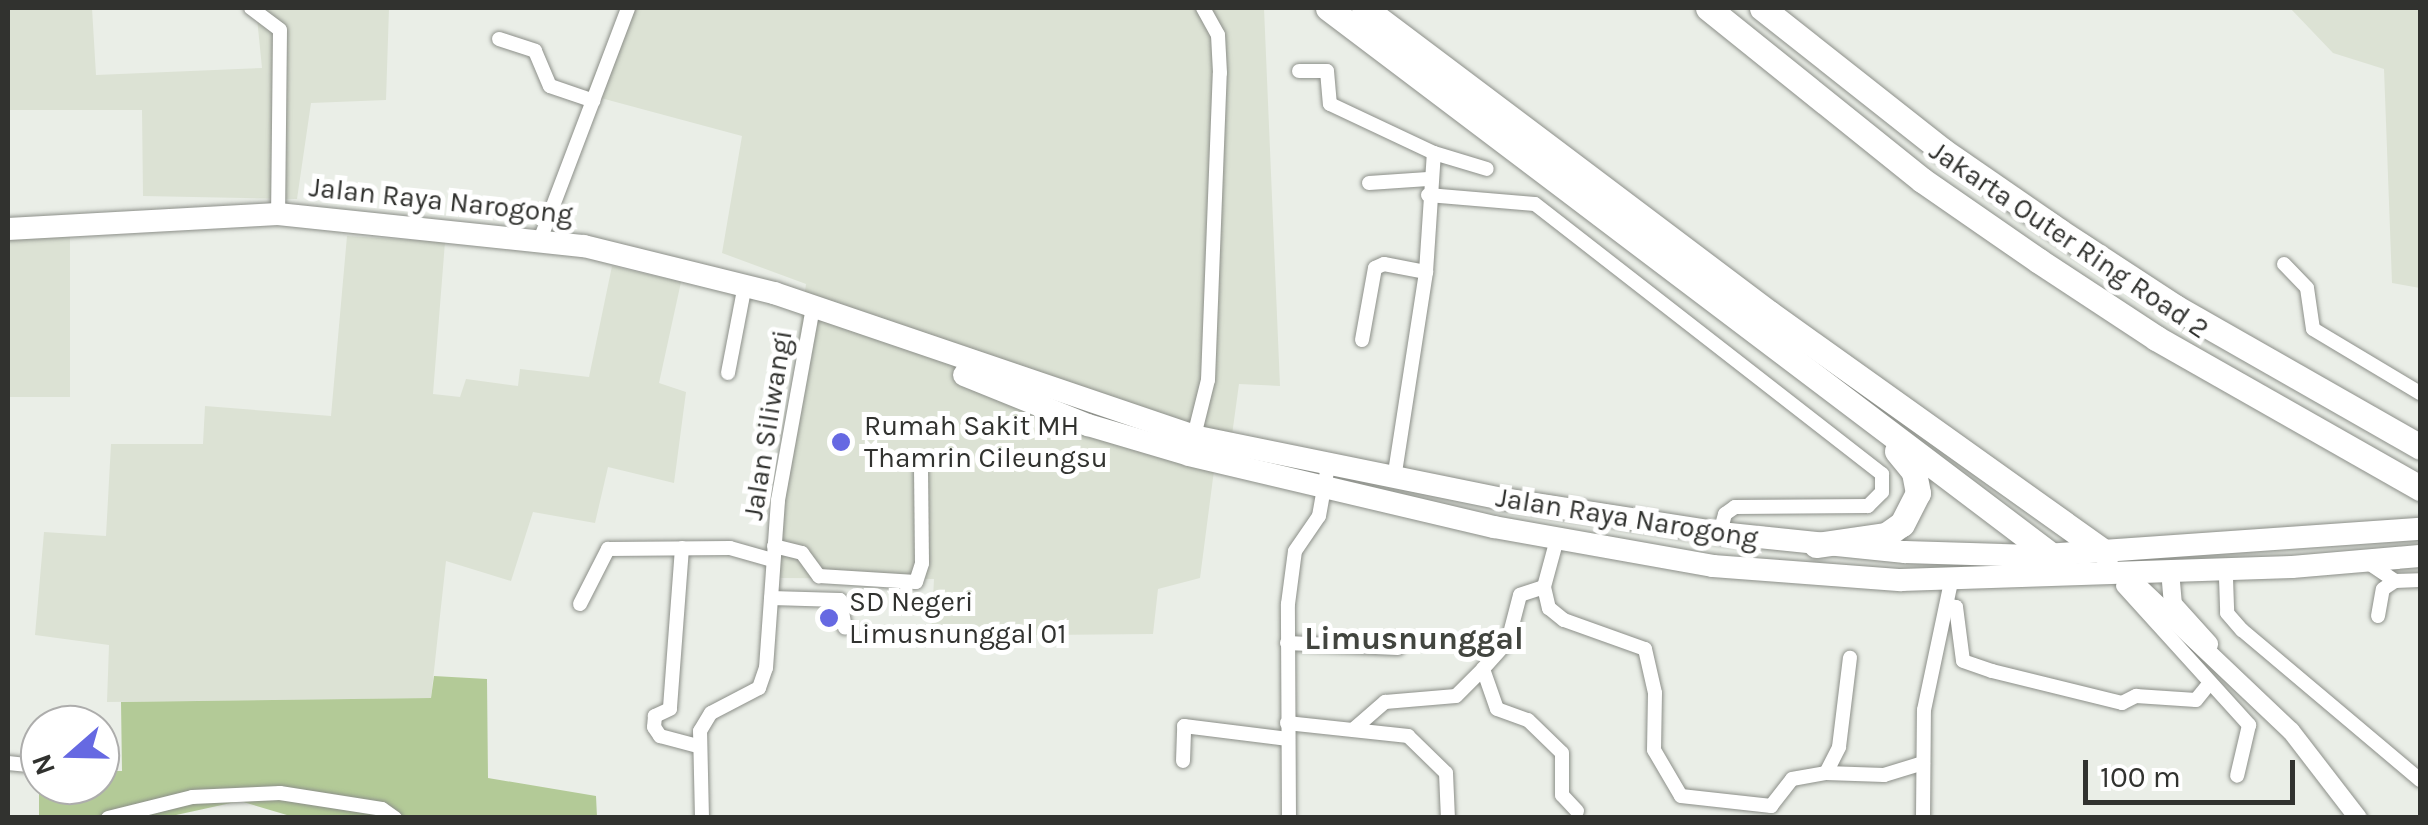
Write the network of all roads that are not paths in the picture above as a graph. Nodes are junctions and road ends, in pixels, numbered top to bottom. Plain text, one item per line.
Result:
1 (251, 8) edge
2 (628, 8) edge
3 (1203, 8) edge
4 (1328, 8) edge
5 (1364, 8) edge
6 (1708, 8) edge
7 (1762, 8) edge
8 (1782, 8) edge
9 (500, 39) dead end
10 (1299, 72) dead end
11 (1844, 74) junction
12 (594, 101) junction
13 (1434, 154) junction
14 (1487, 169) dead end
15 (1369, 182) dead end
16 (1428, 187) junction
17 (278, 214) junction
18 (8, 229) edge
19 (540, 240) junction
20 (2284, 264) dead end
21 (1426, 272) junction
22 (745, 285) junction
23 (813, 307) junction
24 (1362, 340) dead end
25 (728, 373) dead end
26 (2420, 393) edge
27 (1875, 424) junction
28 (1191, 446) junction
29 (2420, 447) edge
30 (922, 468) dead end
31 (1327, 478) junction
32 (1394, 478) junction
33 (2420, 488) edge
34 (2420, 529) edge
35 (1720, 533) junction
36 (1557, 539) junction
37 (1816, 544) junction
38 (682, 548) junction
39 (773, 553) junction
40 (2420, 556) edge
41 (2364, 561) junction
42 (2051, 566) junction
43 (2292, 567) junction
44 (2118, 575) junction
45 (2226, 578) junction
46 (1901, 580) junction
47 (2420, 580) edge
48 (2395, 581) junction
49 (2170, 582) junction
50 (1544, 586) junction
51 (1948, 596) junction
52 (771, 598) junction
53 (580, 604) dead end
54 (2378, 616) dead end
55 (845, 628) dead end
56 (1287, 643) junction
57 (1398, 648) dead end
58 (1850, 658) dead end
59 (1483, 670) junction
60 (2232, 676) junction
61 (2210, 684) junction
62 (1288, 723) junction
63 (1355, 728) junction
64 (1288, 740) junction
65 (697, 746) junction
66 (1183, 761) dead end
67 (1923, 763) junction
68 (1826, 773) junction
69 (2237, 776) dead end
70 (2420, 780) edge
71 (1576, 811) dead end
72 (108, 818) edge
73 (395, 818) edge
74 (702, 818) edge
75 (1290, 818) edge
76 (1448, 818) edge
77 (1923, 818) edge
78 (2358, 818) edge

1 - 17 street
2 - 12 street
3 - 28 street
4 - 27 highway
5 - 44 highway
6 - 33 highway, Jakarta Outer Ring Road 2
7 - 11 highway, Jakarta Outer Ring Road 2
8 - 11 highway
9 - 12 street
10 - 13 street
11 - 29 highway, Jakarta Outer Ring Road 2
12 - 19 street
13 - 14 street
13 - 16 street
15 - 16 street
16 - 21 street
16 - 35 street
17 - 18 main road, Jalan Raya Narogong
17 - 19 main road, Jalan Raya Narogong
19 - 22 main road, Jalan Raya Narogong
20 - 26 street
21 - 24 street
21 - 32 street
22 - 23 main road, Jalan Raya Narogong
22 - 25 street
23 - 28 main road, Jalan Raya Narogong
23 - 39 street, Jalan Siliwangi
27 - 37 highway
27 - 42 highway
28 - 31 main road, Jalan Raya Narogong
30 - 39 street
31 - 32 main road, Jalan Raya Narogong
31 - 36 main road, Jalan Raya Narogong
31 - 56 street
32 - 35 main road, Jalan Raya Narogong
34 - 44 main road, Jalan Raya Narogong
35 - 37 main road, Jalan Raya Narogong
36 - 46 main road, Jalan Raya Narogong
36 - 50 street
37 - 42 main road, Jalan Raya Narogong
38 - 39 street, Jalan Siliwangi
38 - 53 street, Jalan Siliwangi
38 - 65 street
39 - 52 street
40 - 41 main road, Jalan Raya Narogong
41 - 43 main road, Jalan Raya Narogong
41 - 48 street
42 - 44 main road, Jalan Raya Narogong
42 - 46 main road, Jalan Raya Narogong
43 - 44 main road, Jalan Raya Narogong
43 - 45 main road
44 - 49 main road
44 - 51 main road
44 - 60 street
44 - 61 street
45 - 49 main road
45 - 70 street
46 - 51 main road
47 - 48 street
48 - 54 street
49 - 60 street
50 - 59 street
50 - 68 street
51 - 61 street
51 - 67 street
52 - 55 street
52 - 65 street
56 - 57 street
56 - 62 street
58 - 68 street
59 - 63 street
59 - 71 street
60 - 78 street
61 - 69 street
62 - 63 street
62 - 64 street
63 - 76 street
64 - 66 street
64 - 75 street
65 - 74 street
67 - 68 street
67 - 77 street
72 - 73 street

